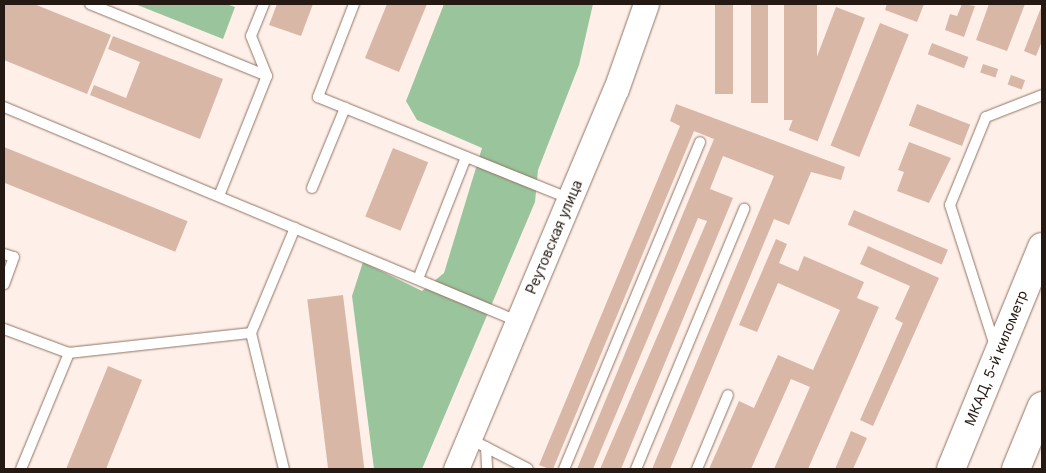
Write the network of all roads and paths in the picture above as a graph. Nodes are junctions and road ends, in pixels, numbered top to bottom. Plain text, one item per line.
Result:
1 (90, 4) edge
2 (264, 4) edge
3 (354, 4) edge
4 (646, 4) edge
5 (267, 76) junction
6 (1042, 95) edge
7 (4, 107) edge
8 (345, 108) junction
9 (700, 142) dead end
10 (466, 157) junction
11 (312, 188) dead end
12 (219, 196) junction
13 (570, 199) junction
14 (744, 209) dead end
15 (295, 228) junction
16 (1042, 247) edge
17 (4, 254) edge
18 (418, 279) junction
19 (4, 284) edge
20 (518, 321) junction
21 (4, 329) edge
22 (252, 333) junction
23 (69, 353) junction
24 (998, 356) junction
25 (728, 395) dead end
26 (1042, 406) edge
27 (477, 443) junction
28 (21, 469) edge
29 (284, 469) edge
30 (456, 469) edge
31 (487, 469) edge
32 (528, 469) edge
33 (564, 469) edge
34 (636, 469) edge
35 (697, 469) edge
36 (951, 469) edge
37 (1016, 469) edge

1 - 5 lane
2 - 5 lane
3 - 8 lane
4 - 13 street, Реутовская улица
5 - 12 lane
6 - 24 lane
7 - 12 lane
8 - 10 lane
8 - 11 lane
9 - 33 lane
10 - 13 lane
10 - 18 lane
12 - 15 lane
13 - 20 street, Реутовская улица
14 - 34 lane
15 - 18 lane
15 - 22 lane
16 - 24 highway, МКАД, 5-й километр
17 - 19 lane
18 - 20 lane
20 - 27 street, Реутовская улица
21 - 23 lane
22 - 23 lane
22 - 29 lane
23 - 28 lane
24 - 36 highway, МКАД, 5-й километр
25 - 35 lane
26 - 37 highway
27 - 30 street, Реутовская улица
27 - 31 lane
27 - 32 lane

